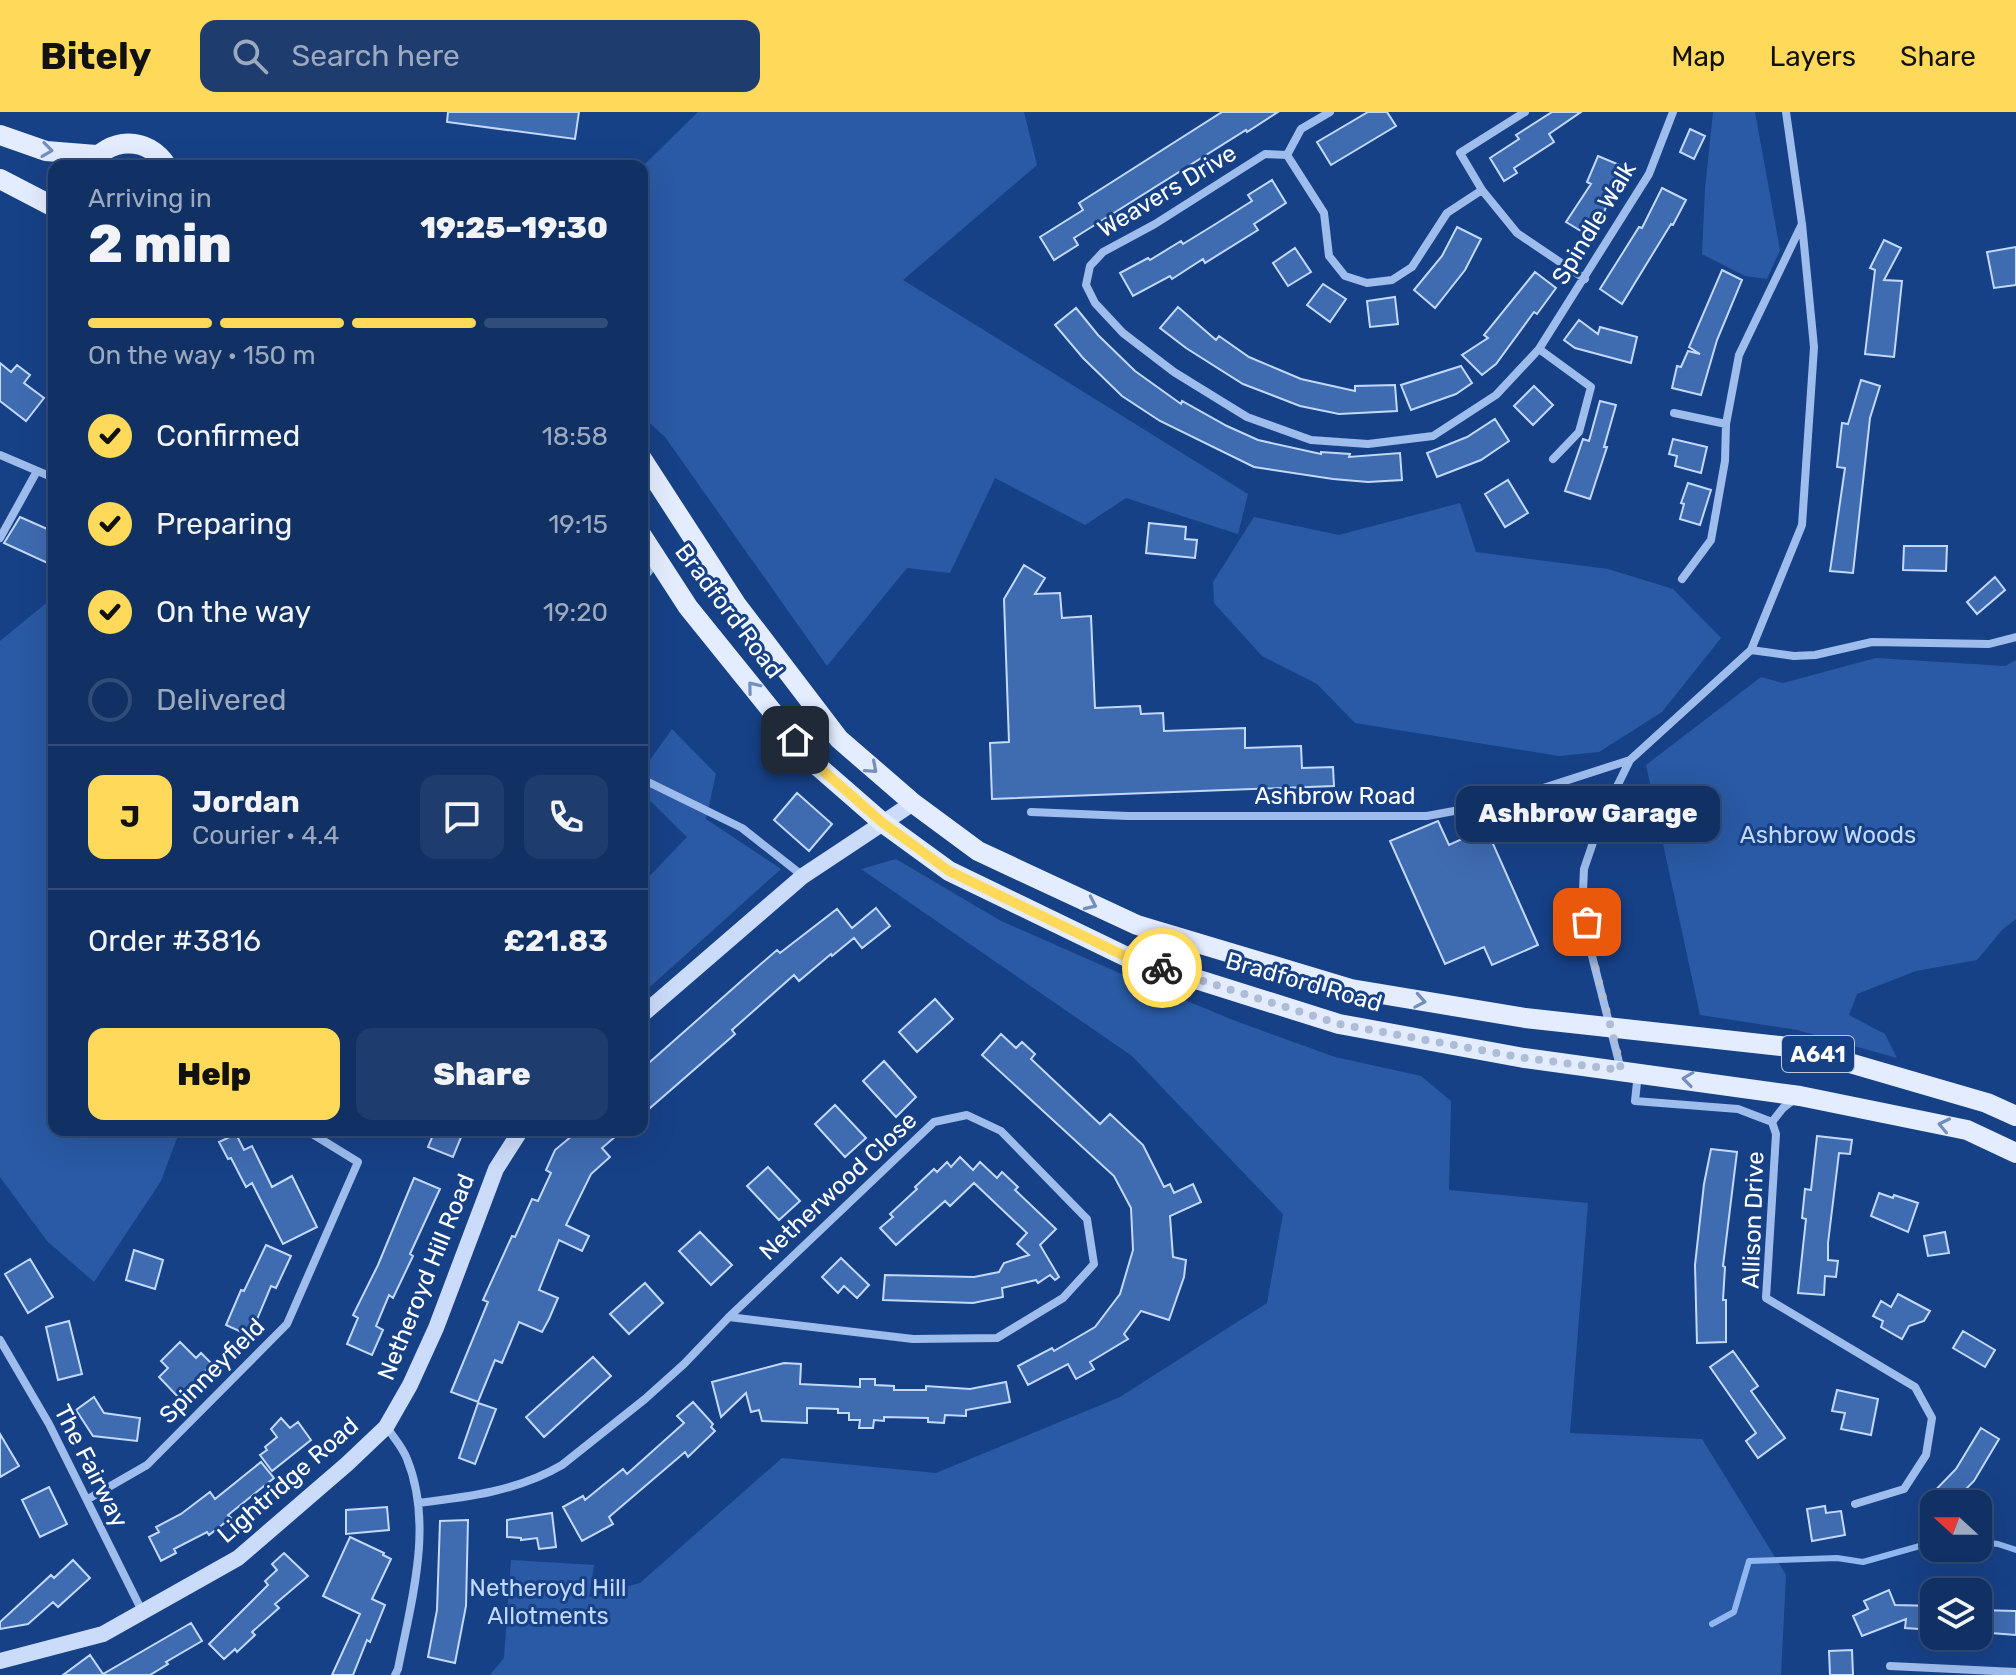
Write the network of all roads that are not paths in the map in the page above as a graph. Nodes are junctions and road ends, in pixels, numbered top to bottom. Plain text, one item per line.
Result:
1 (1330, 112) edge
2 (1525, 112) edge
3 (1673, 112) edge
4 (1786, 112) edge
5 (0, 135) edge
6 (1287, 155) junction
7 (87, 160) edge
8 (93, 160) edge
9 (162, 160) edge
10 (0, 179) edge
11 (1482, 190) junction
12 (48, 204) edge
13 (1802, 224) junction
14 (1585, 279) junction
15 (1086, 285) joint
16 (1539, 349) junction
17 (1674, 413) dead end
18 (1726, 424) junction
19 (0, 455) edge
20 (1553, 459) dead end
21 (648, 468) edge
22 (37, 471) junction
23 (48, 476) edge
24 (0, 538) edge
25 (648, 545) edge
26 (658, 560) junction
27 (648, 572) edge
28 (1682, 579) dead end
29 (2016, 637) edge
30 (1751, 650) junction
31 (839, 739) junction
32 (1630, 760) junction
33 (813, 762) junction
34 (648, 782) edge
35 (913, 803) junction
36 (1031, 812) dead end
37 (883, 823) junction
38 (803, 876) junction
39 (648, 1010) edge
40 (1612, 1028) junction
41 (1629, 1071) junction
42 (1800, 1096) junction
43 (2016, 1116) edge
44 (1772, 1122) junction
45 (316, 1136) edge
46 (517, 1136) edge
47 (2016, 1153) edge
48 (729, 1317) junction
49 (0, 1340) edge
50 (386, 1427) junction
51 (88, 1499) junction
52 (418, 1503) junction
53 (1855, 1504) dead end
54 (142, 1612) junction
55 (0, 1661) edge
56 (1890, 1666) dead end
57 (2016, 1672) edge
58 (395, 1675) edge

1 - 6 street
2 - 11 street
3 - 14 street, Spindle Walk
4 - 13 street, Ashbrow Road
5 -> 7 main road
6 - 11 street
6 - 15 street, Weavers Drive
8 - 9 main road
10 - 12 main road
11 - 14 street
13 - 18 street
13 - 30 street, Ashbrow Road
14 - 16 street, Spindle Walk
15 - 16 street, Spindle Walk
16 - 20 street
17 - 18 street
18 - 28 street
19 - 22 street
21 - 31 main road, Bradford Road / A641
22 - 23 street
22 - 24 street
25 - 26 main road, Bradford Road / A641
26 - 27 street
33 -> 26 main road, Bradford Road / A641
29 - 30 street
30 - 32 street, Ashbrow Road
31 - 33 main road
31 -> 35 main road, Bradford Road / A641
32 - 36 street, Ashbrow Road
32 - 40 street, Ashbrow Road
33 - 37 main road, Bradford Road / A641
34 - 38 street
35 - 37 street
35 -> 40 main road, Bradford Road / A641
37 - 38 street
37 - 41 main road, Bradford Road / A641
38 - 39 street
40 - 41 street, Ashbrow Road
40 - 43 main road, A641
42 -> 41 main road, Bradford Road / A641
41 - 44 street, Allison Drive
42 - 44 street
47 -> 42 main road, Bradford Road / A641
44 - 53 street, Allison Drive
45 - 51 street, Spinneyfield
46 - 50 street, Netheroyd Hill Road
48 - 48 street, Netherwood Close
48 - 52 street, Netherwood Close
49 - 51 street, The Fairway
50 - 52 street
50 - 54 street, Lightridge Road
51 - 54 street, The Fairway
52 - 58 street
54 - 55 street, Lightridge Road
56 - 57 street

